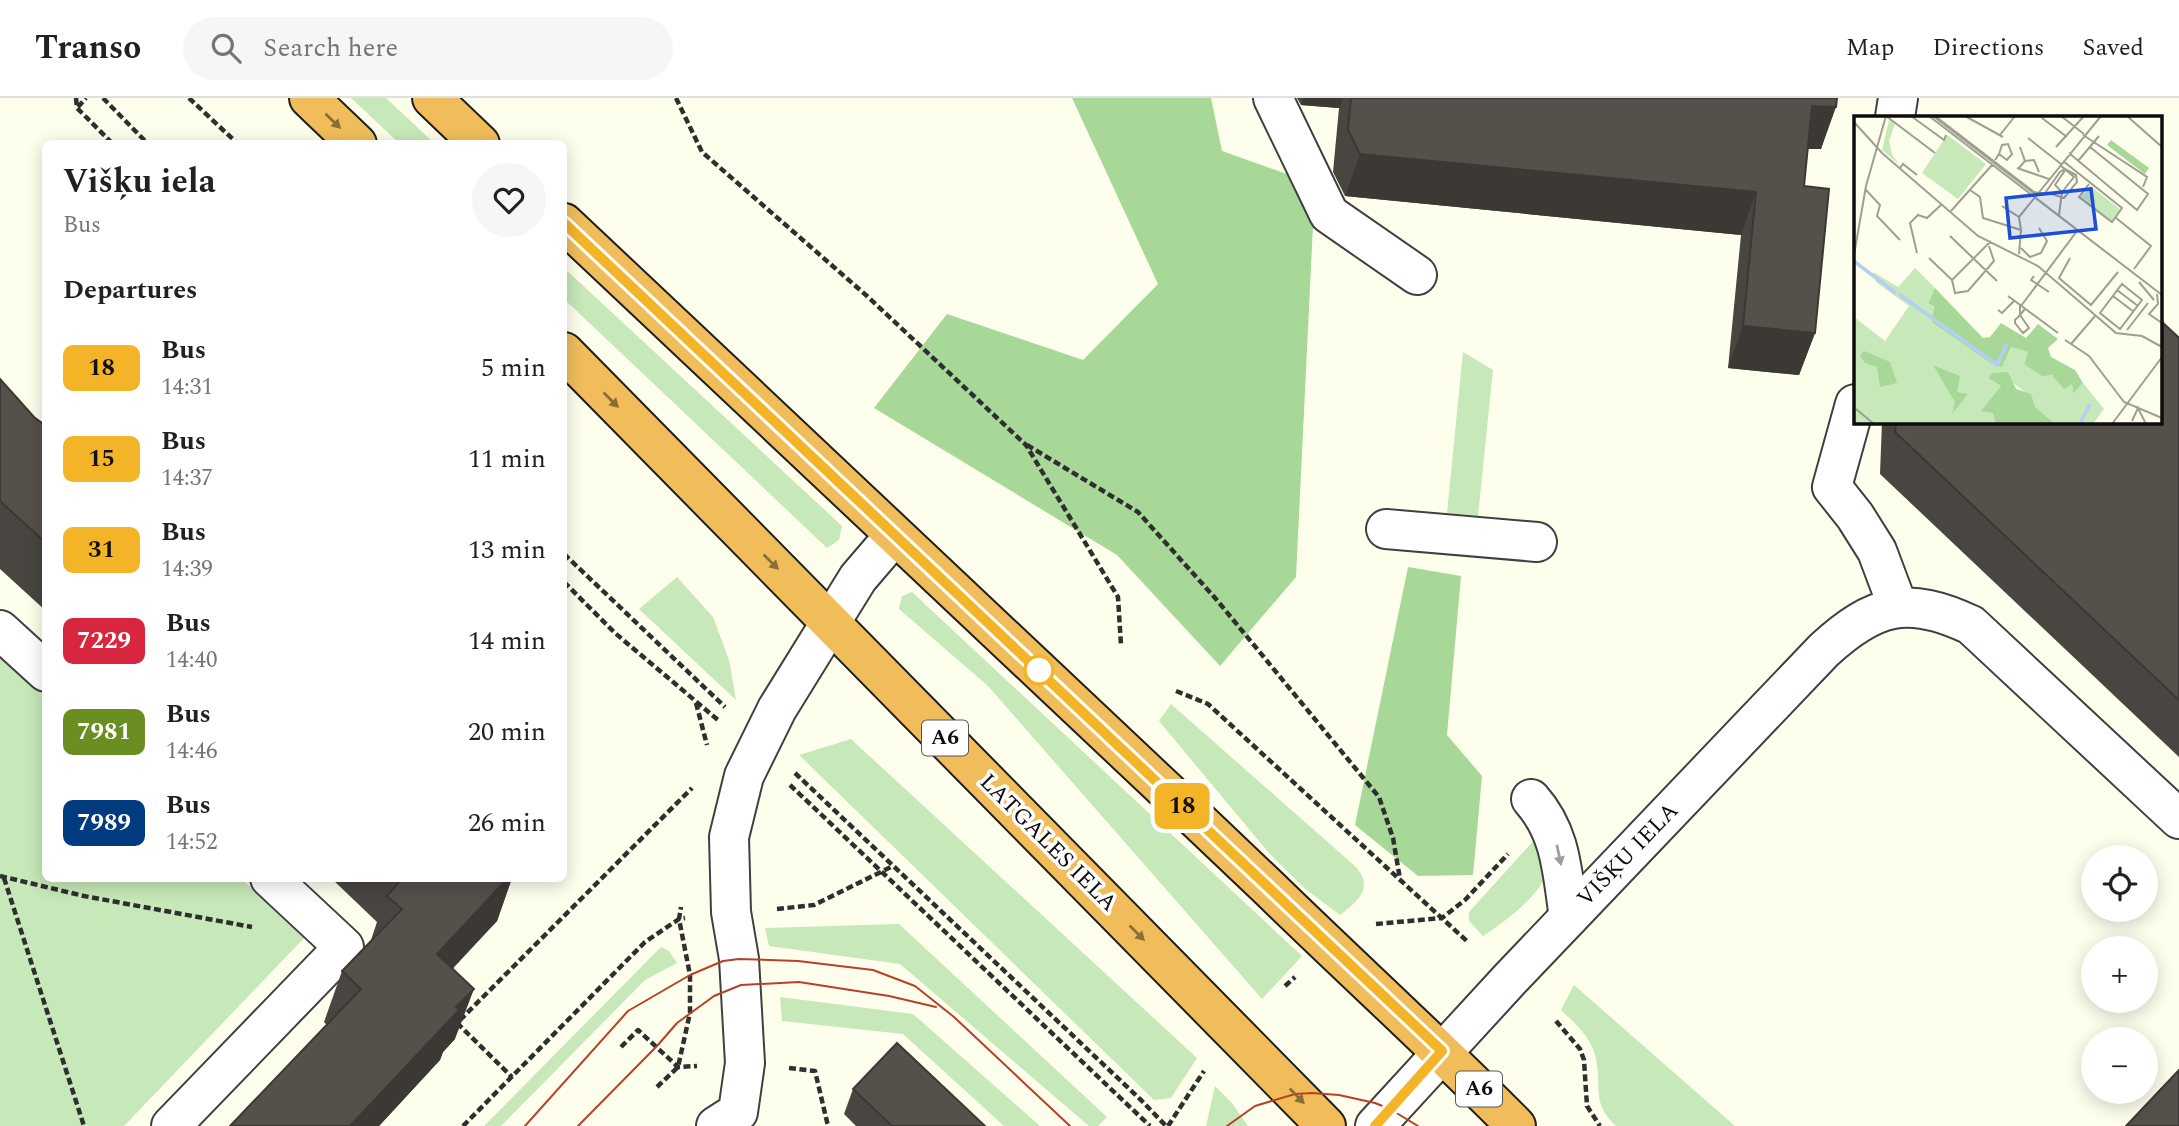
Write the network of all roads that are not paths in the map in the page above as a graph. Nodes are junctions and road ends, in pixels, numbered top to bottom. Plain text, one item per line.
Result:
1 (309, 98) edge
2 (1273, 98) edge
3 (1898, 98) edge
4 (448, 103) edge
5 (1895, 116) edge
6 (352, 140) edge
7 (477, 140) edge
8 (567, 226) edge
9 (1417, 275) dead end
10 (567, 355) edge
11 (1854, 408) edge
12 (1386, 529) dead end
13 (894, 536) junction
14 (1537, 542) dead end
15 (1898, 607) junction
16 (831, 622) junction
17 (0, 630) edge
18 (42, 668) edge
19 (1538, 806) road end
20 (2179, 819) edge
21 (274, 882) edge
22 (1569, 917) junction
23 (1442, 1051) junction
24 (736, 1121) edge
25 (172, 1126) edge
26 (1326, 1126) edge
27 (1375, 1126) edge
28 (1516, 1126) edge

1 -> 6 highway
2 - 9 street
3 - 5 street
4 - 7 highway
8 - 13 highway, A6
10 -> 16 highway, LATGALES IELA / A6
11 - 15 street
12 - 14 street
13 - 16 street
13 - 23 highway, A6
15 - 20 street
15 - 22 street, VIŠĶU IELA
16 - 24 street
16 -> 26 highway, LATGALES IELA / A6
17 - 18 street
19 -> 22 street
21 - 25 street
22 - 23 street, VIŠĶU IELA
23 - 27 street, VIŠĶU IELA
23 - 28 highway, A6

